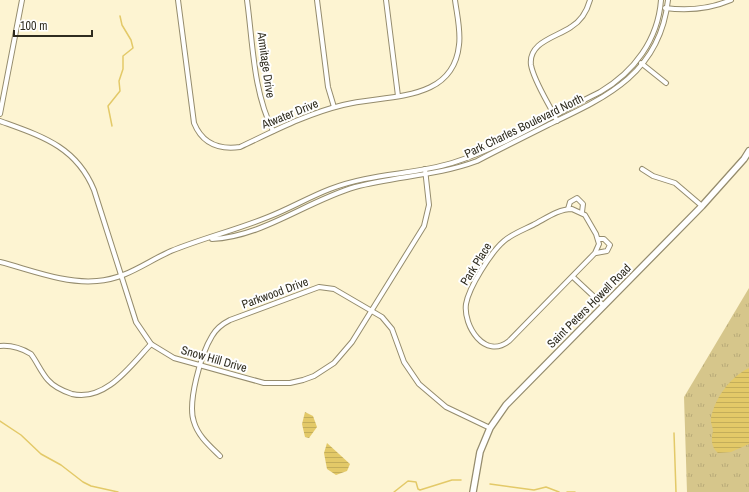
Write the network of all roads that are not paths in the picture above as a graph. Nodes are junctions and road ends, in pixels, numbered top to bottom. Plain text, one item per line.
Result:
1 (22, 0) edge
2 (178, 0) edge
3 (247, 0) edge
4 (317, 0) edge
5 (386, 0) edge
6 (455, 0) edge
7 (590, 0) edge
8 (661, 0) edge
9 (668, 0) edge
10 (731, 0) edge
11 (660, 8) junction
12 (667, 9) junction
13 (637, 61) junction
14 (642, 64) junction
15 (666, 83) dead end
16 (398, 96) junction
17 (334, 107) junction
18 (0, 114) edge
19 (554, 115) junction
20 (0, 121) edge
21 (557, 121) junction
22 (273, 131) junction
23 (749, 151) edge
24 (425, 169) junction
25 (642, 169) dead end
26 (426, 175) junction
27 (330, 188) junction
28 (333, 195) junction
29 (702, 206) junction
30 (568, 209) junction
31 (582, 212) junction
32 (210, 239) junction
33 (598, 239) junction
34 (596, 253) junction
35 (0, 262) edge
36 (121, 277) junction
37 (573, 277) junction
38 (604, 306) junction
39 (372, 311) junction
40 (152, 344) junction
41 (0, 346) edge
42 (200, 366) junction
43 (490, 428) junction
44 (220, 456) dead end
45 (473, 492) edge

1 - 18 street
2 - 22 street, Atwater Drive
3 - 22 street, Armitage Drive
4 - 17 street
5 - 16 street
6 - 16 street, Atwater Drive
7 - 19 street
8 - 11 street, Park Charles Boulevard North
9 - 12 street, Park Charles Boulevard North
10 - 12 street
11 - 12 street
11 - 13 street, Park Charles Boulevard North
12 - 14 street, Park Charles Boulevard North
13 - 14 street
13 - 19 street, Park Charles Boulevard North
14 - 15 street
14 - 21 street, Park Charles Boulevard North
16 - 17 street, Atwater Drive
17 - 22 street, Atwater Drive
19 - 21 street
19 - 24 street, Park Charles Boulevard North
20 - 36 street, Snow Hill Drive
21 - 26 street, Park Charles Boulevard North
23 - 29 main road, Saint Peters Howell Road
24 - 26 street, Snow Hill Drive
24 - 27 street, Park Charles Boulevard North
25 - 29 street
26 - 28 street, Park Charles Boulevard North
26 - 39 street, Snow Hill Drive
27 - 28 street
27 - 32 street, Park Charles Boulevard North
28 - 32 street, Park Charles Boulevard North
29 - 38 main road, Saint Peters Howell Road
30 - 31 street
30 - 31 street, Park Place
30 - 37 street, Park Place
31 - 33 street, Park Place
32 - 36 street, Park Charles Boulevard North
33 - 34 street
33 - 34 street, Park Place
34 - 37 street, Park Place
35 - 36 street, Park Charles Boulevard North
36 - 40 street, Snow Hill Drive
37 - 38 street
38 - 43 main road, Saint Peters Howell Road
39 - 42 street, Snow Hill Drive
39 - 42 street, Parkwood Drive
39 - 43 street, Parkwood Drive
40 - 41 street
40 - 42 street, Snow Hill Drive
42 - 44 street, Parkwood Drive
43 - 45 main road, Saint Peters Howell Road

